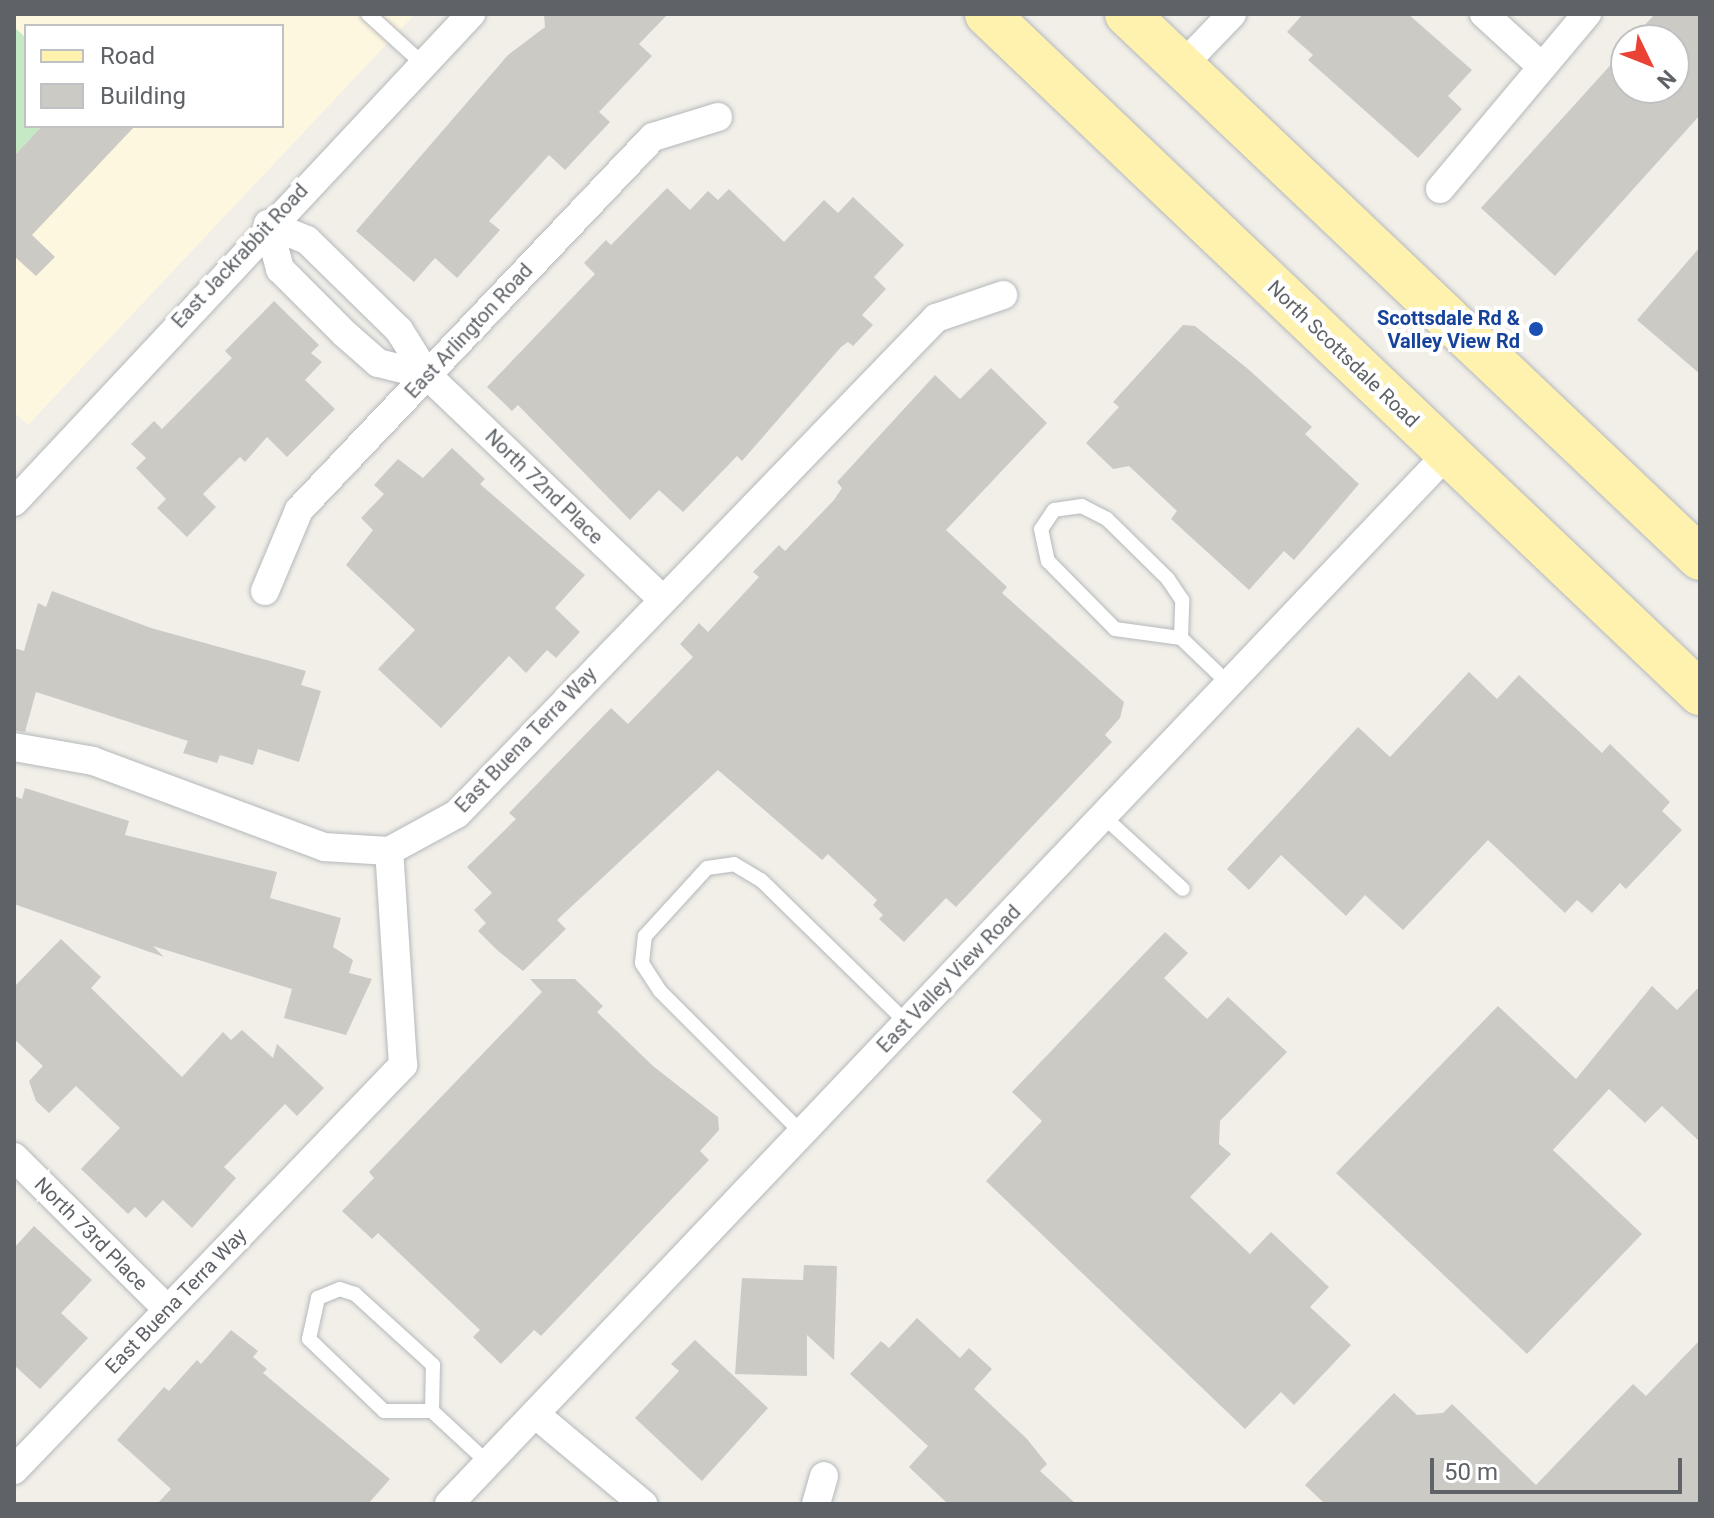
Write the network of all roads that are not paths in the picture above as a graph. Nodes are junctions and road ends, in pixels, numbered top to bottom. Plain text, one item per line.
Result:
1 (368, 14) edge
2 (471, 14) edge
3 (987, 14) edge
4 (1232, 14) edge
5 (1484, 14) edge
6 (1587, 14) edge
7 (1146, 21) edge
8 (423, 64) junction
9 (1182, 66) junction
10 (1541, 66) junction
11 (718, 117) dead end
12 (1440, 189) dead end
13 (268, 224) junction
14 (1003, 295) dead end
15 (427, 375) junction
16 (1447, 454) junction
17 (14, 502) edge
18 (1700, 558) edge
19 (265, 591) dead end
20 (662, 599) junction
21 (1181, 638) junction
22 (1229, 684) junction
23 (1700, 693) edge
24 (14, 747) edge
25 (1103, 816) junction
26 (389, 851) junction
27 (1183, 889) dead end
28 (907, 1023) junction
29 (802, 1133) junction
30 (14, 1157) edge
31 (168, 1310) junction
32 (432, 1411) junction
33 (535, 1414) junction
34 (488, 1463) junction
35 (14, 1470) edge
36 (824, 1476) dead end
37 (449, 1504) edge
38 (643, 1504) edge
39 (816, 1504) edge

1 - 8 lane
2 - 8 street, East Jackrabbit Road
3 - 16 main road, North Scottsdale Road
4 - 9 street
5 - 10 street
6 - 10 street
7 - 9 main road
8 - 13 street, East Jackrabbit Road
9 - 18 main road
10 - 12 street
11 - 15 street, East Arlington Road
13 - 15 street, North 72nd Place
13 - 15 street, North 72nd Place
13 - 17 street, East Jackrabbit Road
14 - 20 street, East Buena Terra Way
15 - 19 street, East Arlington Road
15 - 20 street, North 72nd Place
16 - 22 street, East Valley View Road
16 - 23 main road, North Scottsdale Road
20 - 26 street, East Buena Terra Way
21 - 21 lane
21 - 22 lane
22 - 25 street, East Valley View Road
24 - 26 street
25 - 27 lane
25 - 28 street, East Valley View Road
26 - 31 street, East Buena Terra Way
28 - 29 street, East Valley View Road
28 - 29 lane
29 - 33 street, East Valley View Road
30 - 31 street, North 73rd Place
31 - 35 street, East Buena Terra Way
32 - 32 lane
32 - 34 lane
33 - 34 street, East Valley View Road
33 - 38 street
34 - 37 street, East Valley View Road
36 - 39 street

